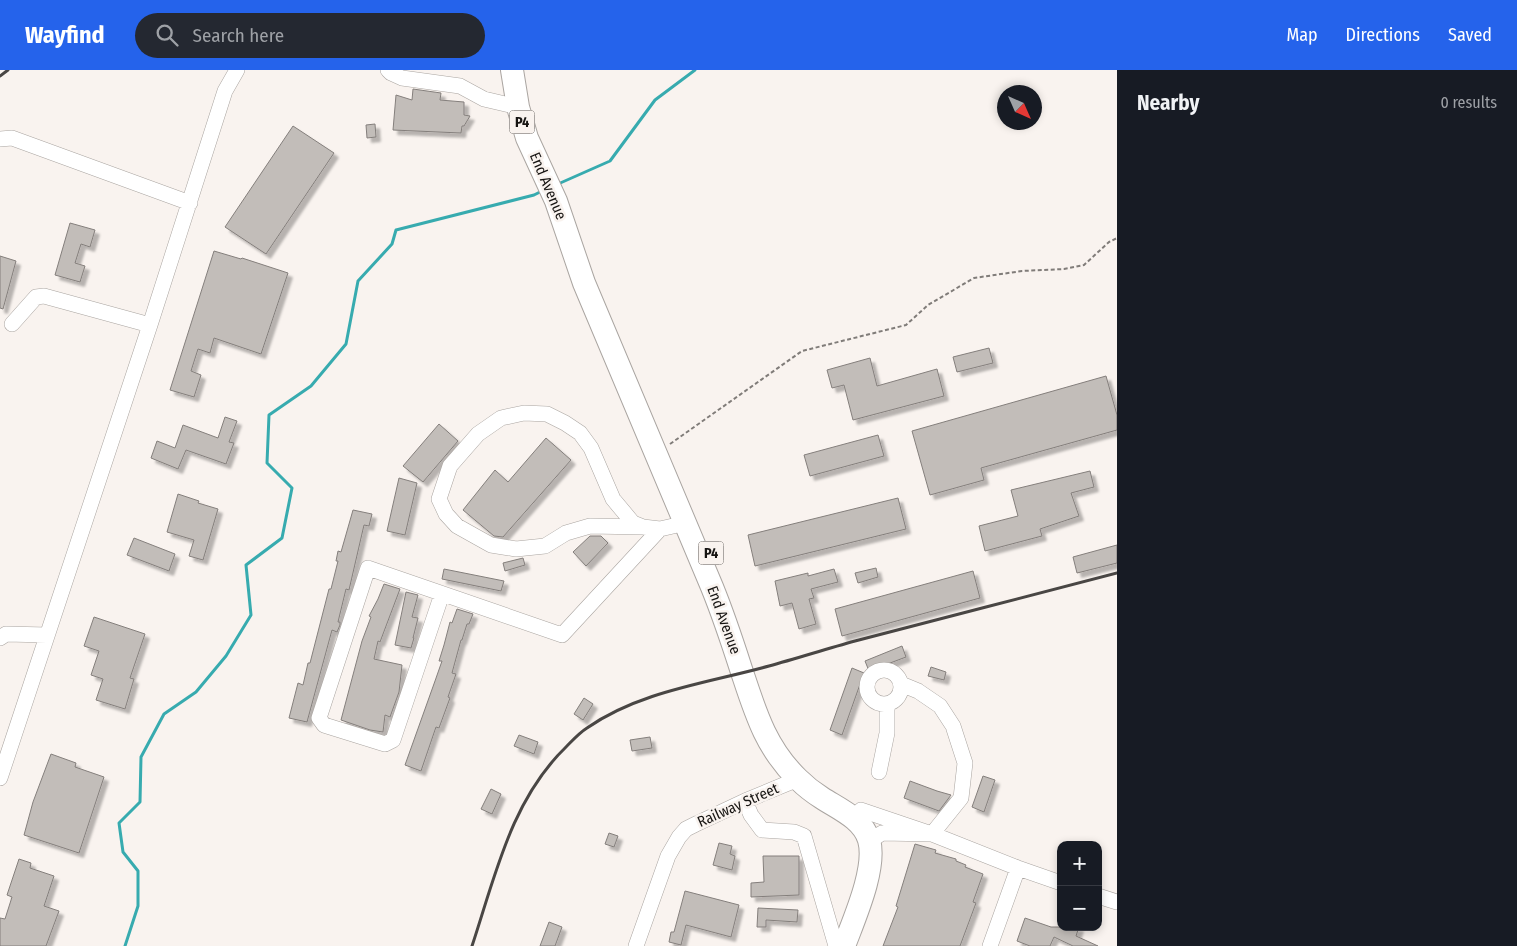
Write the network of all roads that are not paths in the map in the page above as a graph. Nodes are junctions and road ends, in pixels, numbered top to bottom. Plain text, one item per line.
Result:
1 (237, 70) edge
2 (388, 70) edge
3 (512, 70) edge
4 (518, 107) junction
5 (0, 139) edge
6 (190, 202) junction
7 (571, 243) junction
8 (12, 324) dead end
9 (150, 325) junction
10 (686, 523) junction
11 (642, 527) junction
12 (660, 528) junction
13 (442, 594) junction
14 (47, 635) junction
15 (0, 638) edge
16 (901, 684) junction
17 (887, 704) junction
18 (879, 772) dead end
19 (0, 778) edge
20 (798, 779) junction
21 (745, 801) junction
22 (861, 810) junction
23 (932, 834) junction
24 (876, 837) junction
25 (1018, 868) junction
26 (1057, 881) edge
27 (1102, 897) edge
28 (1117, 902) edge
29 (636, 946) edge
30 (836, 946) edge
31 (844, 946) edge
32 (859, 946) edge
33 (990, 946) edge

1 - 6 street
2 - 4 street
3 - 4 highway, End Avenue / P4
4 - 7 highway, End Avenue / P4
5 - 6 street
6 - 9 street
7 - 10 highway, End Avenue / P4
7 - 22 highway, End Avenue / P4
8 - 9 street
9 - 14 street
10 - 12 street
10 - 20 highway, End Avenue / P4
11 - 11 street
11 - 12 street
12 - 13 street
13 - 13 street
14 - 15 street
14 - 19 street
16 - 17 street
16 - 17 street
16 - 23 street
17 - 18 street
20 - 21 street, Railway Street
20 - 24 highway, End Avenue / P4
21 - 29 street, Railway Street
21 - 30 street
22 - 23 street, End Avenue
22 - 24 highway, End Avenue / P4
23 - 24 street, End Avenue
23 - 25 street, End Avenue
24 - 31 highway
24 - 32 highway
25 - 26 street, End Avenue
25 - 33 street
27 - 28 street

